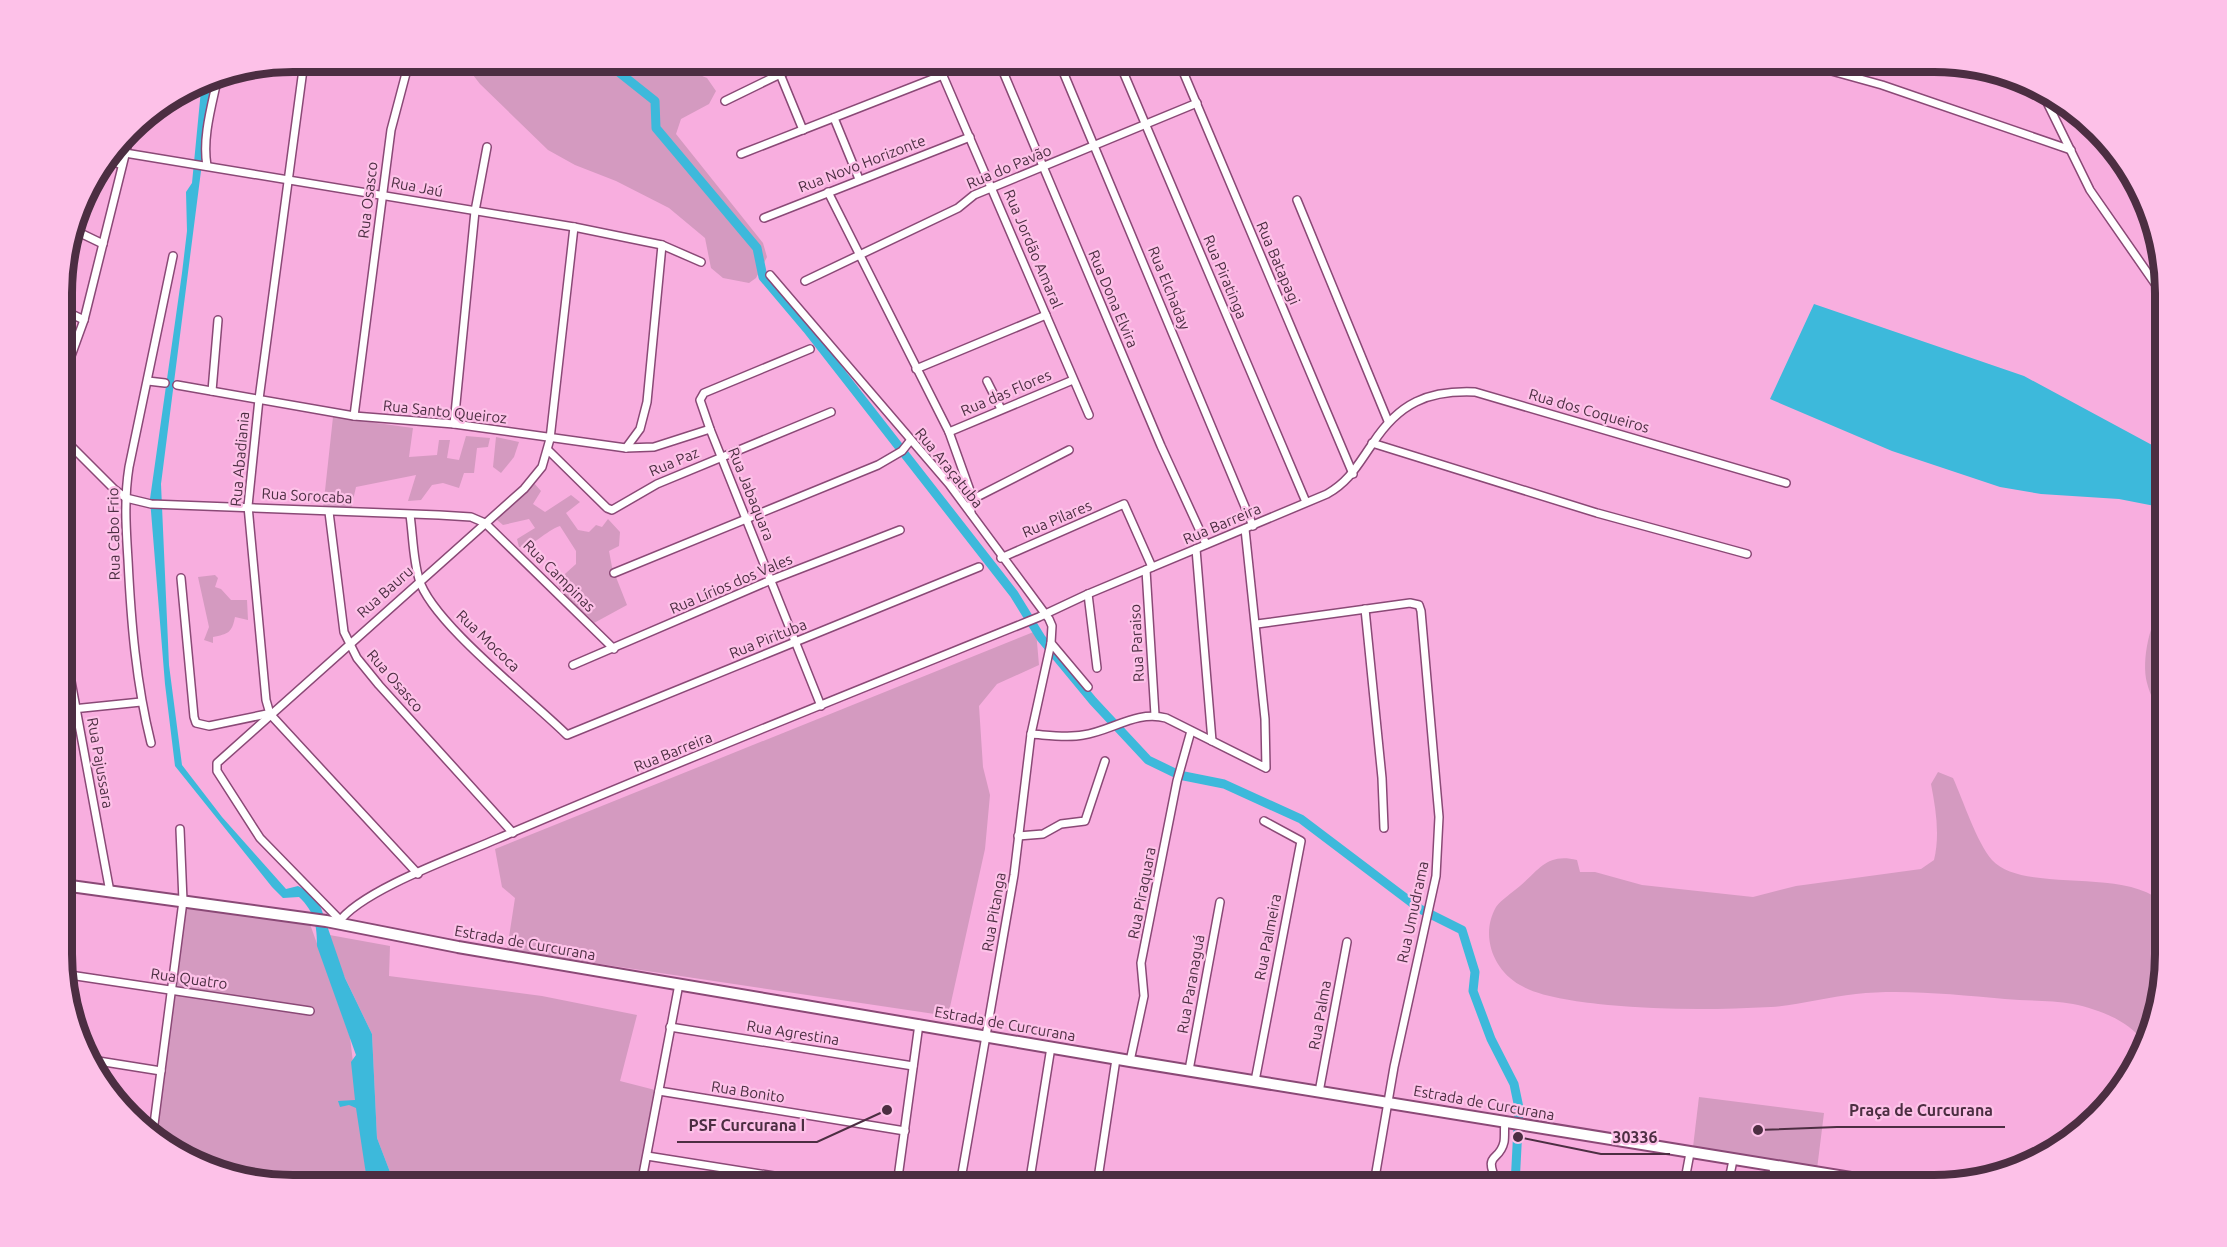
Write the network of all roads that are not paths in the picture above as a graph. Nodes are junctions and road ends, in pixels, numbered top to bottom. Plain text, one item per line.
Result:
1 (302, 72) edge
2 (406, 72) edge
3 (784, 72) edge
4 (942, 72) edge
5 (1003, 72) edge
6 (1063, 72) edge
7 (1123, 72) edge
8 (1183, 72) edge
9 (1835, 72) edge
10 (780, 74) junction
11 (943, 75) junction
12 (216, 86) edge
13 (725, 101) dead end
14 (1197, 103) junction
15 (2048, 104) edge
16 (834, 118) junction
17 (1145, 123) junction
18 (803, 130) junction
19 (970, 137) junction
20 (1096, 145) junction
21 (487, 147) dead end
22 (125, 149) edge
23 (2071, 150) junction
24 (124, 153) junction
25 (741, 153) dead end
26 (115, 162) edge
27 (122, 165) junction
28 (205, 165) junction
29 (1044, 168) junction
30 (289, 178) junction
31 (859, 179) junction
32 (994, 189) junction
33 (828, 192) junction
34 (383, 194) junction
35 (1297, 200) dead end
36 (475, 211) junction
37 (764, 218) dead end
38 (574, 227) junction
39 (81, 233) edge
40 (103, 244) junction
41 (662, 245) junction
42 (859, 255) junction
43 (172, 256) dead end
44 (701, 262) dead end
45 (770, 275) dead end
46 (805, 281) dead end
47 (2155, 284) edge
48 (72, 314) edge
49 (1046, 315) junction
50 (84, 320) junction
51 (218, 320) dead end
52 (810, 349) dead end
53 (72, 353) edge
54 (916, 369) junction
55 (1073, 380) junction
56 (148, 381) junction
57 (987, 381) dead end
58 (165, 383) dead end
59 (177, 385) dead end
60 (212, 391) junction
61 (259, 399) junction
62 (1001, 410) junction
63 (831, 412) dead end
64 (1089, 415) dead end
65 (354, 416) junction
66 (1388, 421) junction
67 (454, 424) junction
68 (710, 429) junction
69 (949, 432) junction
70 (550, 439) junction
71 (910, 441) junction
72 (1372, 443) junction
73 (72, 447) edge
74 (626, 448) junction
75 (548, 450) junction
76 (1069, 450) dead end
77 (720, 457) junction
78 (1353, 474) junction
79 (1786, 483) dead end
80 (126, 498) junction
81 (973, 499) junction
82 (1306, 502) junction
83 (248, 506) junction
84 (329, 512) junction
85 (410, 515) junction
86 (971, 516) junction
87 (747, 520) junction
88 (485, 523) junction
89 (1253, 526) junction
90 (1245, 529) junction
91 (900, 530) dead end
92 (1206, 544) junction
93 (1196, 549) junction
94 (1747, 554) dead end
95 (1001, 558) junction
96 (979, 567) dead end
97 (1149, 569) junction
98 (614, 573) dead end
99 (181, 578) dead end
100 (419, 579) junction
101 (771, 580) junction
102 (1088, 594) junction
103 (1365, 609) junction
104 (1042, 616) junction
105 (1257, 624) junction
106 (797, 642) junction
107 (1051, 643) junction
108 (349, 644) junction
109 (614, 650) junction
110 (573, 665) dead end
111 (1097, 668) dead end
112 (72, 684) edge
113 (1088, 687) dead end
114 (141, 702) junction
115 (821, 706) junction
116 (72, 710) edge
117 (77, 710) junction
118 (270, 714) junction
119 (1155, 715) junction
120 (1191, 731) junction
121 (1031, 734) junction
122 (567, 735) joint
123 (1212, 741) junction
124 (151, 743) dead end
125 (1106, 761) dead end
126 (1264, 821) dead end
127 (1384, 828) dead end
128 (180, 829) dead end
129 (513, 833) junction
130 (1018, 836) junction
131 (418, 874) junction
132 (72, 886) edge
133 (110, 892) junction
134 (183, 901) junction
135 (1220, 902) dead end
136 (339, 921) junction
137 (1347, 942) dead end
138 (73, 975) edge
139 (678, 984) junction
140 (173, 990) junction
141 (310, 1011) dead end
142 (919, 1024) junction
143 (670, 1027) junction
144 (987, 1036) junction
145 (1051, 1047) junction
146 (1116, 1059) junction
147 (100, 1061) edge
148 (1130, 1061) junction
149 (912, 1066) junction
150 (1190, 1070) junction
151 (161, 1071) junction
152 (1255, 1081) junction
153 (659, 1091) junction
154 (1319, 1092) junction
155 (1387, 1101) junction
156 (1507, 1122) junction
157 (154, 1126) edge
158 (905, 1131) junction
159 (1690, 1153) junction
160 (647, 1156) junction
161 (1733, 1160) junction
162 (1774, 1167) junction
163 (643, 1175) edge
164 (768, 1175) edge
165 (898, 1175) edge
166 (962, 1175) edge
167 (1031, 1175) edge
168 (1098, 1175) edge
169 (1375, 1175) edge
170 (1494, 1175) edge
171 (1686, 1175) edge
172 (1730, 1175) edge
173 (1773, 1175) edge
174 (1827, 1175) edge

1 - 30 street, Rua Abadiania
2 - 34 street, Rua Osasco
3 - 10 street
4 - 11 street, Rua Jordão Amaral
5 - 29 street, Rua Dona Elvira
6 - 20 street, Rua Elchaday
7 - 17 street, Rua Piratinga
8 - 14 street, Rua Batapagi
9 - 23 street
10 - 13 street
10 - 18 street
11 - 16 street
11 - 19 street, Rua Jordão Amaral
12 - 28 street
14 - 17 street, Rua do Pavão
14 - 78 street, Rua Batapagi
15 - 23 street
16 - 18 street
16 - 31 street
17 - 20 street, Rua do Pavão
17 - 82 street, Rua Piratinga
18 - 25 street
19 - 31 street, Rua Novo Horizonte
19 - 32 street, Rua Jordão Amaral
20 - 29 street, Rua do Pavão
20 - 89 street, Rua Elchaday
21 - 36 street
22 - 24 street
23 - 47 street
24 - 27 street
24 - 28 street, Rua Jaú
26 - 27 street
27 - 40 street
28 - 30 street, Rua Jaú
29 - 32 street, Rua do Pavão
29 - 92 street, Rua Dona Elvira
30 - 34 street, Rua Jaú
30 - 61 street, Rua Abadiania
31 - 33 street, Rua Novo Horizonte
32 - 42 street, Rua do Pavão
32 - 49 street, Rua Jordão Amaral
33 - 37 street, Rua Novo Horizonte
33 - 42 street
34 - 36 street, Rua Jaú
34 - 65 street, Rua Osasco
35 - 66 street
36 - 38 street, Rua Jaú
36 - 67 street
38 - 41 street, Rua Jaú
38 - 70 street, Rua Bauru
39 - 40 street
40 - 50 street
41 - 44 street, Rua Jaú
41 - 74 street
42 - 46 street, Rua do Pavão
42 - 54 street
43 - 56 street, Rua Cabo Frio
45 - 71 street, Rua Araçatuba
48 - 50 street
49 - 54 street
49 - 55 street, Rua Jordão Amaral
50 - 53 street
51 - 60 street
52 - 68 street, Rua Jabaquara
54 - 69 street
55 - 62 street, Rua das Flores
55 - 64 street, Rua Jordão Amaral
56 - 58 street
56 - 80 street, Rua Cabo Frio
57 - 62 street
59 - 60 street, Rua Santo Queiroz
60 - 61 street, Rua Santo Queiroz
61 - 65 street, Rua Santo Queiroz
61 - 83 street, Rua Abadiania
62 - 69 street, Rua das Flores
63 - 77 street, Rua Paz
65 - 67 street, Rua Santo Queiroz
66 - 72 street, Rua Barreira
66 - 79 street, Rua dos Coqueiros
67 - 70 street, Rua Santo Queiroz
68 - 74 street, Rua Santo Queiroz
68 - 77 street, Rua Jabaquara
69 - 81 street
70 - 74 street, Rua Santo Queiroz
70 - 75 street, Rua Bauru
71 - 86 street, Rua Araçatuba
71 - 87 street
72 - 78 street, Rua Barreira
72 - 94 street
73 - 80 street
75 - 77 street, Rua Paz
75 - 88 street, Rua Bauru
76 - 81 street
77 - 87 street, Rua Jabaquara
78 - 82 street, Rua Barreira
80 - 83 street, Rua Sorocaba
80 - 114 street, Rua Cabo Frio
81 - 86 street
82 - 89 street, Rua Barreira
83 - 84 street, Rua Sorocaba
83 - 118 street, Rua Abadiania
84 - 85 street, Rua Sorocaba
84 - 108 street, Rua Osasco
85 - 88 street, Rua Sorocaba
85 - 100 street, Rua Mococa
86 - 95 street, Rua Araçatuba
87 - 98 street
87 - 101 street, Rua Jabaquara
88 - 100 street, Rua Bauru
88 - 109 street, Rua Campinas
89 - 90 street, Rua Barreira
90 - 92 street, Rua Barreira
90 - 105 street
91 - 101 street, Rua Lírios dos Vales
92 - 93 street, Rua Barreira
93 - 97 street, Rua Barreira
93 - 123 street
95 - 97 street, Rua Pilares
95 - 104 street, Rua Araçatuba
96 - 106 street, Rua Pirituba
97 - 102 street, Rua Barreira
97 - 119 street, Rua Paraiso
99 - 118 street
100 - 108 street, Rua Bauru
100 - 122 street, Rua Mococa
101 - 106 street, Rua Jabaquara
101 - 109 street, Rua Lírios dos Vales
102 - 104 street, Rua Barreira
102 - 111 street
103 - 105 street
103 - 127 street
103 - 155 street, Rua Umudrama
104 - 107 street, Rua Araçatuba
104 - 115 street, Rua Barreira
105 - 123 street
106 - 115 street, Rua Jabaquara
106 - 122 street, Rua Pirituba
107 - 113 street, Rua Araçatuba
107 - 121 street, Rua Pitanga
108 - 118 street, Rua Bauru
108 - 129 street, Rua Osasco
109 - 110 street, Rua Lírios dos Vales
112 - 117 street, Rua Pajussara
114 - 117 street
114 - 124 street, Rua Cabo Frio
115 - 129 street, Rua Barreira
116 - 117 street
117 - 133 street, Rua Pajussara
118 - 131 street
118 - 136 street, Rua Bauru
119 - 120 street
119 - 121 street
120 - 123 street
120 - 148 street, Rua Piraquara
121 - 130 street, Rua Pitanga
125 - 130 street
126 - 152 street, Rua Palmeira
128 - 134 street
129 - 131 street, Rua Barreira
130 - 144 street, Rua Pitanga
131 - 136 street, Rua Barreira
132 - 133 main road, Estrada de Curcurana
133 - 134 main road, Estrada de Curcurana
134 - 136 main road, Estrada de Curcurana
134 - 140 street
135 - 150 street, Rua Paranaguá
136 - 139 main road, Estrada de Curcurana
137 - 154 street, Rua Palma
138 - 140 street, Rua Quatro
139 - 142 main road, Estrada de Curcurana
139 - 143 street
140 - 141 street, Rua Quatro
140 - 151 street
142 - 144 main road, Estrada de Curcurana
142 - 149 street
143 - 149 street, Rua Agrestina
143 - 153 street
144 - 145 main road, Estrada de Curcurana
144 - 166 street, Rua Pitanga
145 - 146 main road, Estrada de Curcurana
145 - 167 street
146 - 148 main road, Estrada de Curcurana
146 - 168 street
147 - 151 street
148 - 150 main road, Estrada de Curcurana
149 - 158 street
150 - 152 main road, Estrada de Curcurana
151 - 157 street
152 - 154 main road, Estrada de Curcurana
153 - 158 street, Rua Bonito
153 - 160 street
154 - 155 main road, Estrada de Curcurana
155 - 156 main road, Estrada de Curcurana
155 - 169 street, Rua Umudrama
156 - 159 main road, Estrada de Curcurana
156 - 170 street
158 - 165 street
159 - 161 main road, Estrada de Curcurana
159 - 171 street
160 - 163 street
160 - 164 street
161 - 162 main road, Estrada de Curcurana
161 - 172 street
162 - 173 street
162 - 174 main road, Estrada de Curcurana

